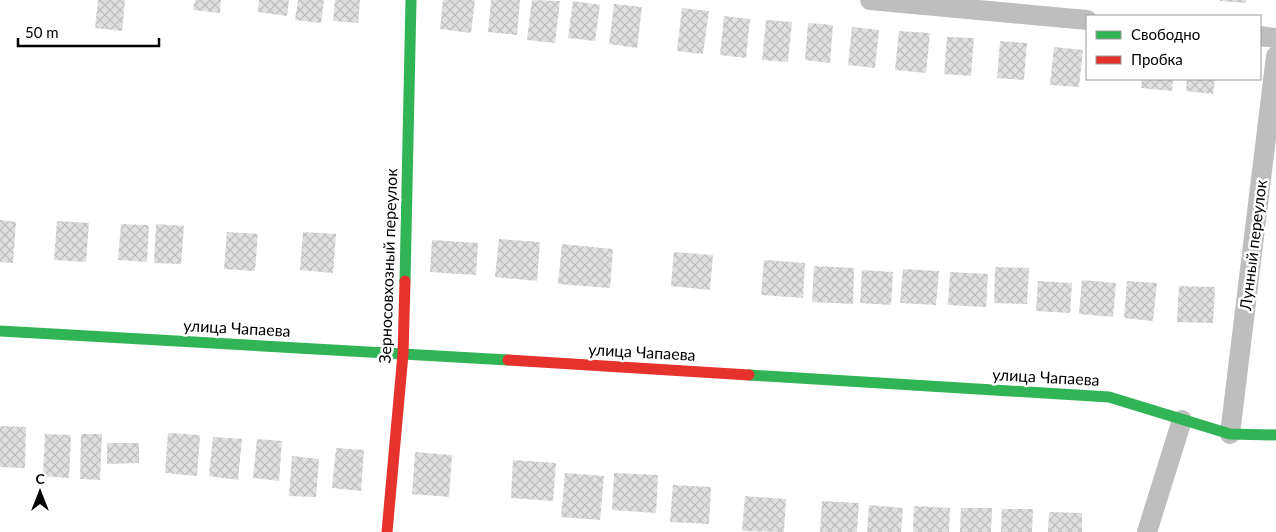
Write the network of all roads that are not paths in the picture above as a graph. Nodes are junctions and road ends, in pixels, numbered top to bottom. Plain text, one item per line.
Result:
1 (411, 0) edge
2 (870, 0) edge
3 (1086, 20) edge
4 (1261, 36) edge
5 (1276, 38) edge
6 (1276, 56) edge
7 (0, 332) edge
8 (403, 354) junction
9 (1182, 420) junction
10 (1230, 434) junction
11 (1276, 435) edge
12 (387, 532) edge
13 (1147, 532) edge

1 - 8 street, Зерносовхозный переулок
2 - 3 street
4 - 5 street
6 - 10 street, Лунный переулок
7 - 8 street, улица Чапаева
8 - 9 street, улица Чапаева
8 - 12 street, Зерносовхозный переулок
9 - 10 street, улица Чапаева
9 - 13 street
10 - 11 street, улица Чапаева

